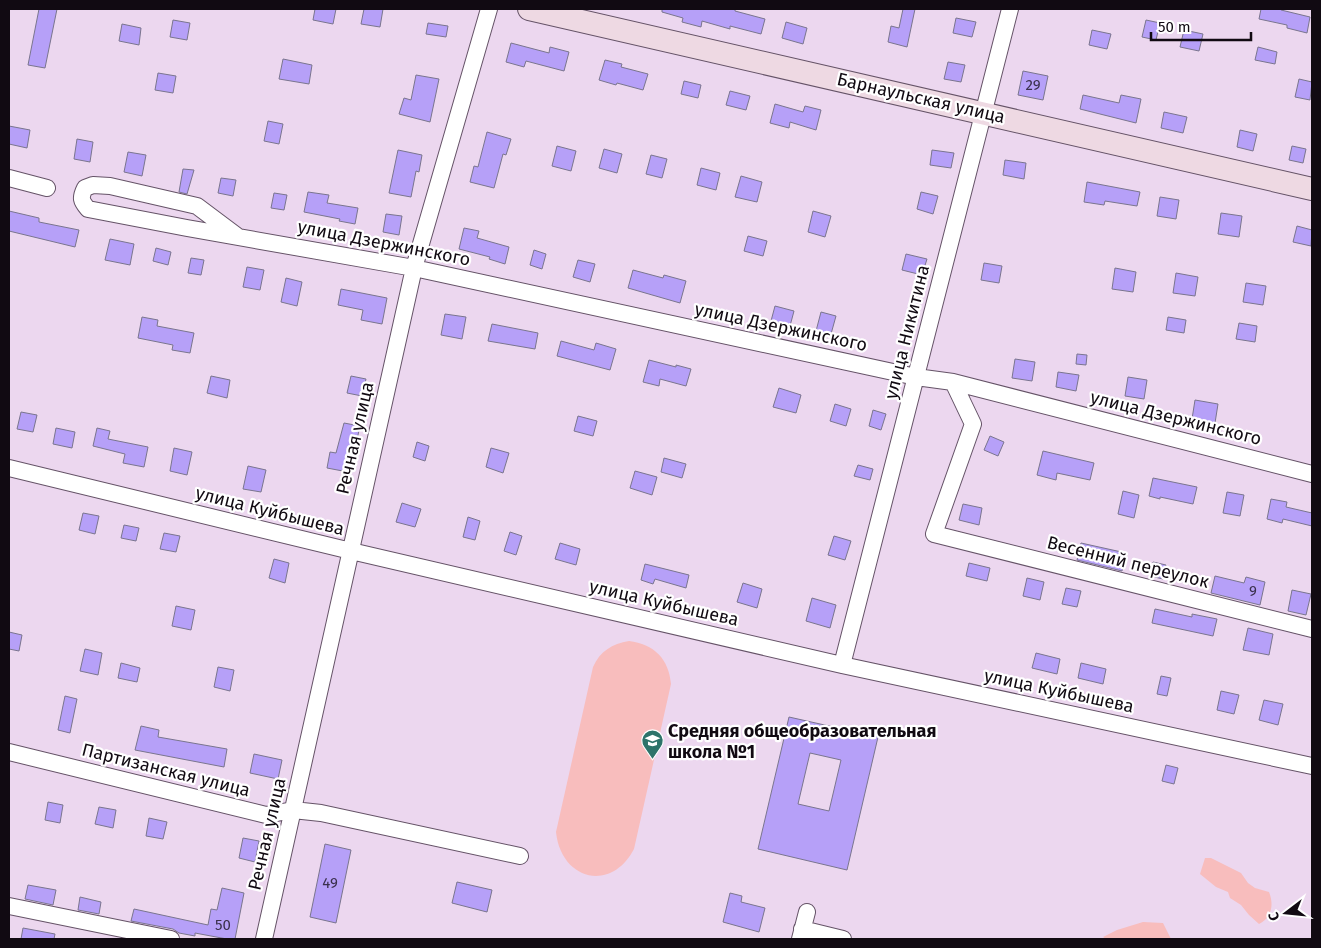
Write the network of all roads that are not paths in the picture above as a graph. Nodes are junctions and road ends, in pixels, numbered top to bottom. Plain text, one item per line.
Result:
1 (489, 9) edge
2 (529, 9) edge
3 (1010, 9) edge
4 (984, 112) junction
5 (9, 178) edge
6 (47, 188) dead end
7 (1312, 189) edge
8 (237, 236) junction
9 (414, 268) junction
10 (916, 377) junction
11 (953, 382) junction
12 (9, 468) edge
13 (1312, 474) edge
14 (351, 551) junction
15 (1312, 629) edge
16 (842, 664) junction
17 (9, 752) edge
18 (1312, 766) edge
19 (293, 810) junction
20 (520, 856) dead end
21 (9, 906) edge
22 (807, 912) dead end
23 (801, 934) edge
24 (171, 939) edge
25 (264, 939) edge
26 (843, 939) edge

1 - 9 street, Речная улица
2 - 4 street, Барнаульская улица
3 - 4 street, улица Никитина
4 - 7 street, Барнаульская улица
4 - 10 street, улица Никитина
5 - 6 street
8 - 8 street, улица Дзержинского
8 - 9 street, улица Дзержинского
9 - 10 street, улица Дзержинского
9 - 14 street, Речная улица
10 - 11 street, улица Дзержинского
10 - 16 street, улица Никитина
11 - 13 street, улица Дзержинского
11 - 15 street, Весенний переулок
12 - 14 street, улица Куйбышева
14 - 16 street, улица Куйбышева
14 - 19 street, Речная улица
16 - 18 street, улица Куйбышева
17 - 19 street, Партизанская улица
19 - 20 street, Партизанская улица
19 - 25 street, Речная улица
21 - 24 street
22 - 23 street
23 - 26 street

